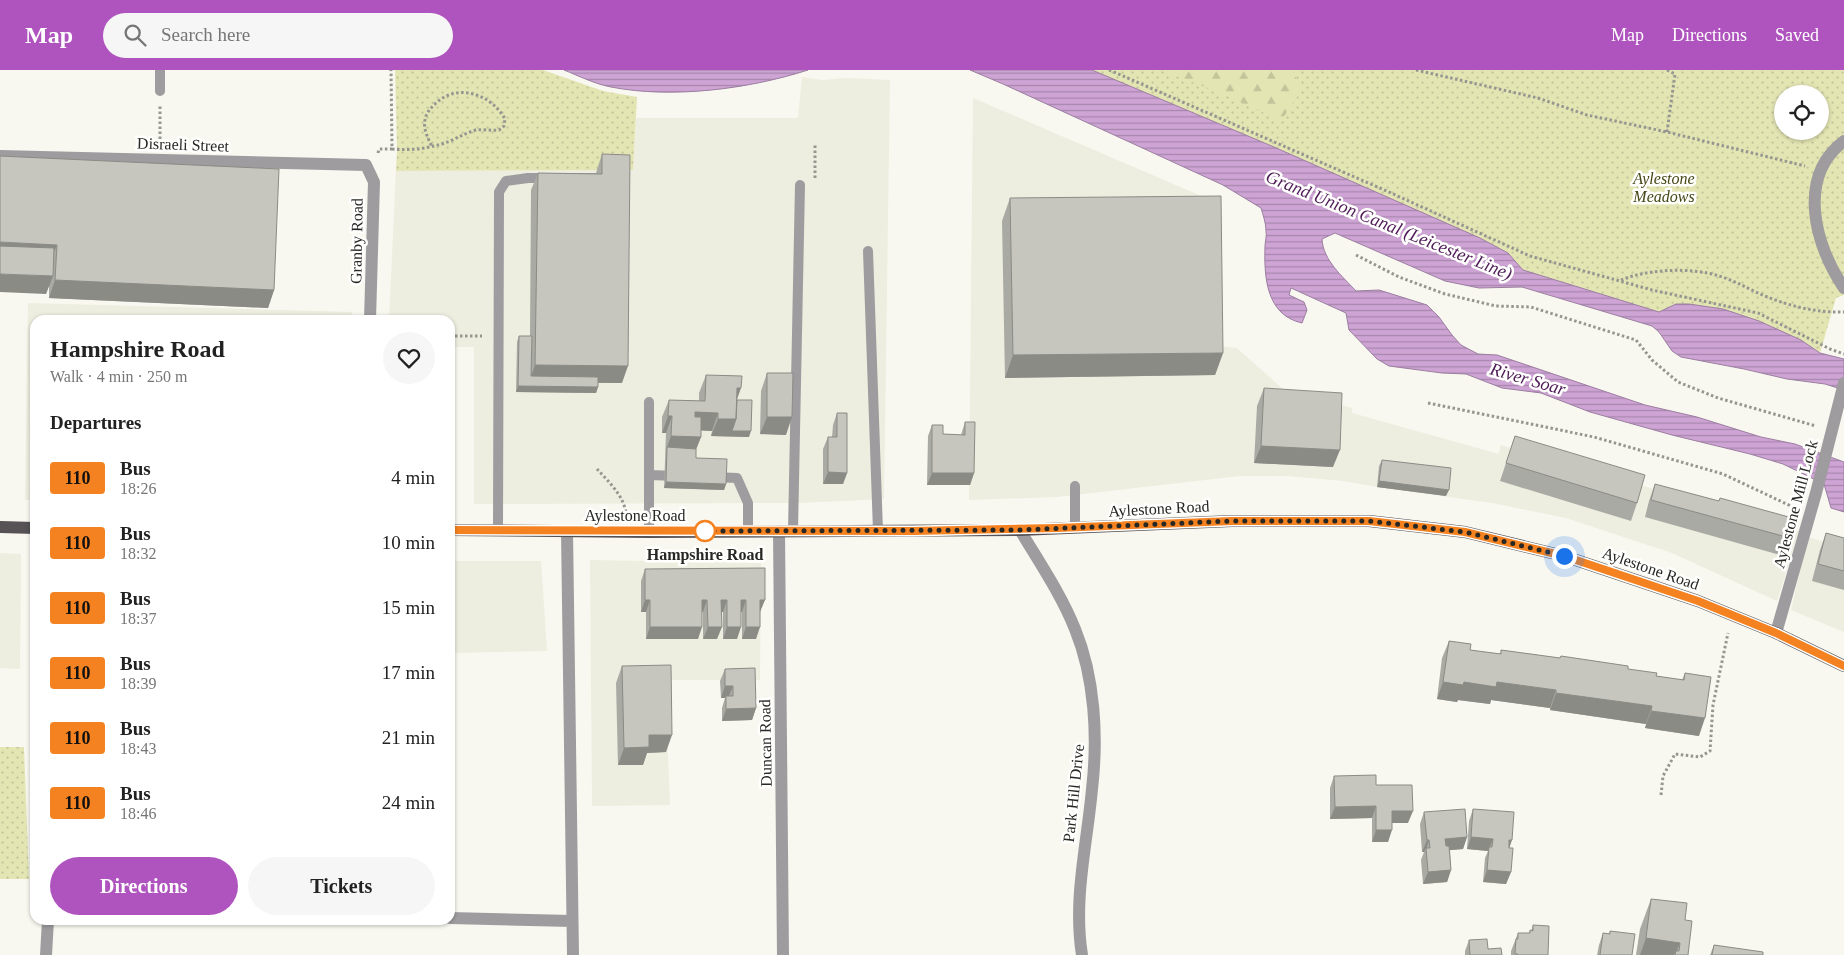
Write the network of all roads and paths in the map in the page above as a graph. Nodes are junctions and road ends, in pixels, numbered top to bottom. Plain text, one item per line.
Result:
1 (160, 70) edge
2 (392, 70) edge
3 (1109, 70) edge
4 (1416, 70) edge
5 (1667, 70) edge
6 (160, 91) joint
7 (1667, 132) junction
8 (1844, 141) edge
9 (432, 147) junction
10 (392, 149) junction
11 (0, 156) edge
12 (160, 160) junction
13 (366, 165) junction
14 (1820, 170) junction
15 (563, 179) edge
16 (800, 185) dead end
17 (868, 250) dead end
18 (1356, 255) dead end
19 (1620, 281) junction
20 (1844, 288) edge
21 (1844, 312) edge
22 (370, 315) edge
23 (455, 336) edge
24 (498, 336) junction
25 (1844, 354) edge
26 (1844, 383) edge
27 (649, 402) dead end
28 (1428, 403) dead end
29 (1832, 430) junction
30 (597, 469) dead end
31 (649, 475) junction
32 (1075, 486) dead end
33 (1810, 514) junction
34 (0, 527) edge
35 (30, 528) edge
36 (1075, 528) junction
37 (455, 530) edge
38 (498, 530) junction
39 (1020, 530) junction
40 (567, 531) junction
41 (627, 531) junction
42 (748, 531) junction
43 (779, 531) junction
44 (793, 531) junction
45 (878, 531) junction
46 (649, 532) junction
47 (1776, 633) junction
48 (1725, 640) dead end
49 (1844, 666) edge
50 (1661, 795) dead end
51 (455, 918) edge
52 (572, 921) junction
53 (48, 925) edge
54 (46, 955) edge
55 (573, 955) edge
56 (783, 955) edge
57 (1082, 955) edge

1 - 6 lane
2 - 10 path
3 - 19 path
4 - 7 path
5 - 7 path
6 - 12 path
7 - 14 path
8 - 14 street
9 - 9 path
9 - 10 path
10 - 13 path
11 - 12 street, Disraeli Street
12 - 13 street, Disraeli Street
13 - 22 street, Granby Road
14 - 20 street
15 - 24 lane
16 - 44 lane
17 - 45 lane
18 - 29 path
19 - 21 path
19 - 25 path
23 - 24 path
24 - 38 lane
26 - 29 street, Aylestone Mill Lock
27 - 31 lane
28 - 33 path
29 - 33 street, Aylestone Mill Lock
30 - 41 path
31 - 42 lane
31 - 46 lane
32 - 36 lane
33 - 47 street, Aylestone Mill Lock
34 - 35 main road
36 - 39 main road, Aylestone Road
36 - 47 main road, Aylestone Road
37 - 38 main road, Aylestone Road
38 - 40 main road, Aylestone Road
39 - 45 main road, Aylestone Road
39 - 57 street, Park Hill Drive
40 - 41 main road, Aylestone Road
40 - 52 street
41 - 46 main road, Aylestone Road
42 - 43 main road, Aylestone Road
42 - 46 main road, Aylestone Road
43 - 44 main road, Aylestone Road
43 - 56 street, Duncan Road
44 - 45 main road, Aylestone Road
47 - 49 main road, Aylestone Road
48 - 50 path
51 - 52 street
52 - 55 street
53 - 54 street

